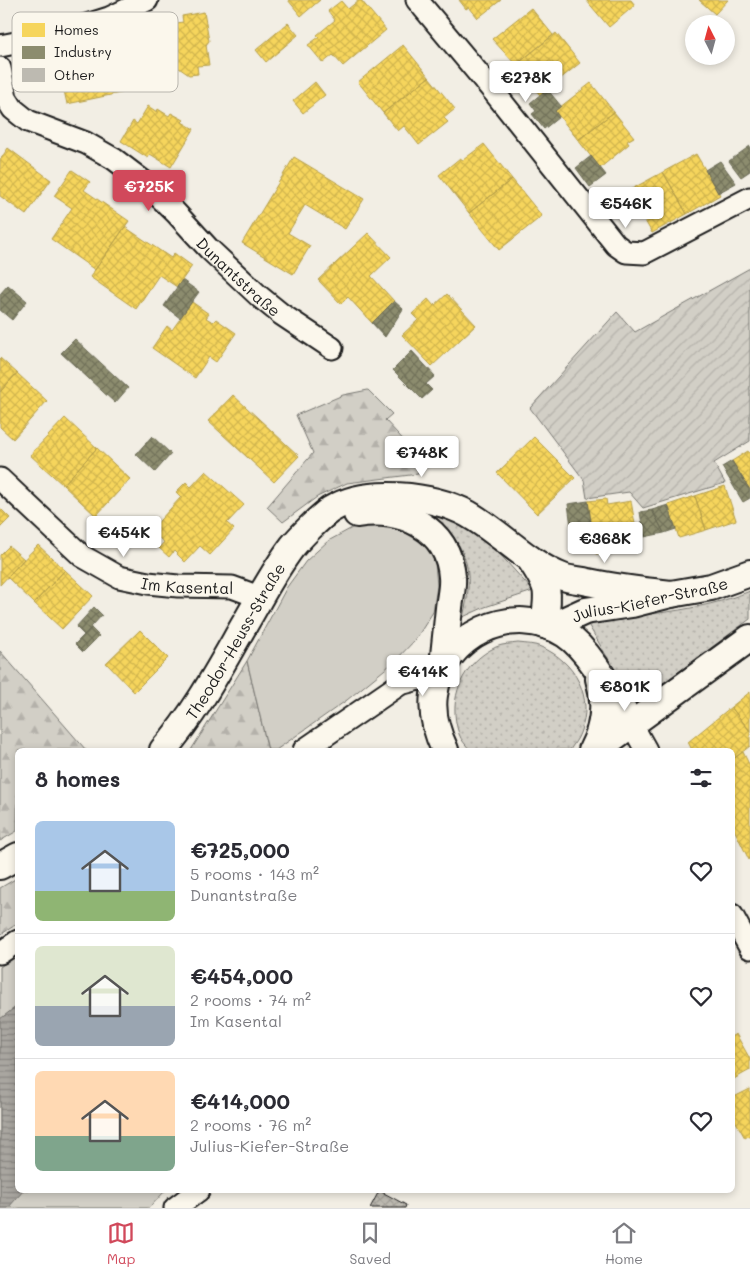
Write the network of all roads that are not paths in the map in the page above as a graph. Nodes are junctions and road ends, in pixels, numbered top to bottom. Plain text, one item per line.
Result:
1 (147, 0) edge
2 (417, 0) edge
3 (122, 12) edge
4 (0, 68) edge
5 (750, 198) edge
6 (332, 348) dead end
7 (0, 479) edge
8 (308, 531) junction
9 (530, 559) junction
10 (750, 573) edge
11 (670, 594) junction
12 (259, 597) junction
13 (547, 626) junction
14 (750, 638) edge
15 (597, 670) junction
16 (441, 671) junction
17 (632, 725) junction
18 (165, 748) edge
19 (307, 748) edge
20 (444, 748) edge
21 (593, 748) edge
22 (599, 748) edge
23 (645, 748) edge
24 (15, 858) edge
25 (0, 866) edge
26 (735, 920) edge
27 (15, 943) edge
28 (750, 948) edge
29 (0, 953) edge
30 (200, 1196) edge
31 (175, 1208) edge

1 - 3 street
2 - 5 street
4 - 6 street, Dunantstraße
7 - 12 street, Im Kasental
8 - 9 street, Theodor-Heuss-Straße
8 - 12 street, Theodor-Heuss-Straße
8 - 16 street, Theodor-Heuss-Straße
9 - 11 street, Theodor-Heuss-Straße
9 - 13 street, Julius-Kiefer-Straße
10 - 11 street, Julius-Kiefer-Straße
11 - 13 street, Julius-Kiefer-Straße
12 - 18 street, Theodor-Heuss-Straße
13 - 15 street, Julius-Kiefer-Straße
13 - 16 street, Julius-Kiefer-Straße
14 - 17 street
15 - 17 street, Julius-Kiefer-Straße
15 - 21 street, Julius-Kiefer-Straße
16 - 19 street
16 - 20 street, Julius-Kiefer-Straße
17 - 22 street
17 - 23 street
24 - 25 street
26 - 28 street
27 - 29 street
30 - 31 street

